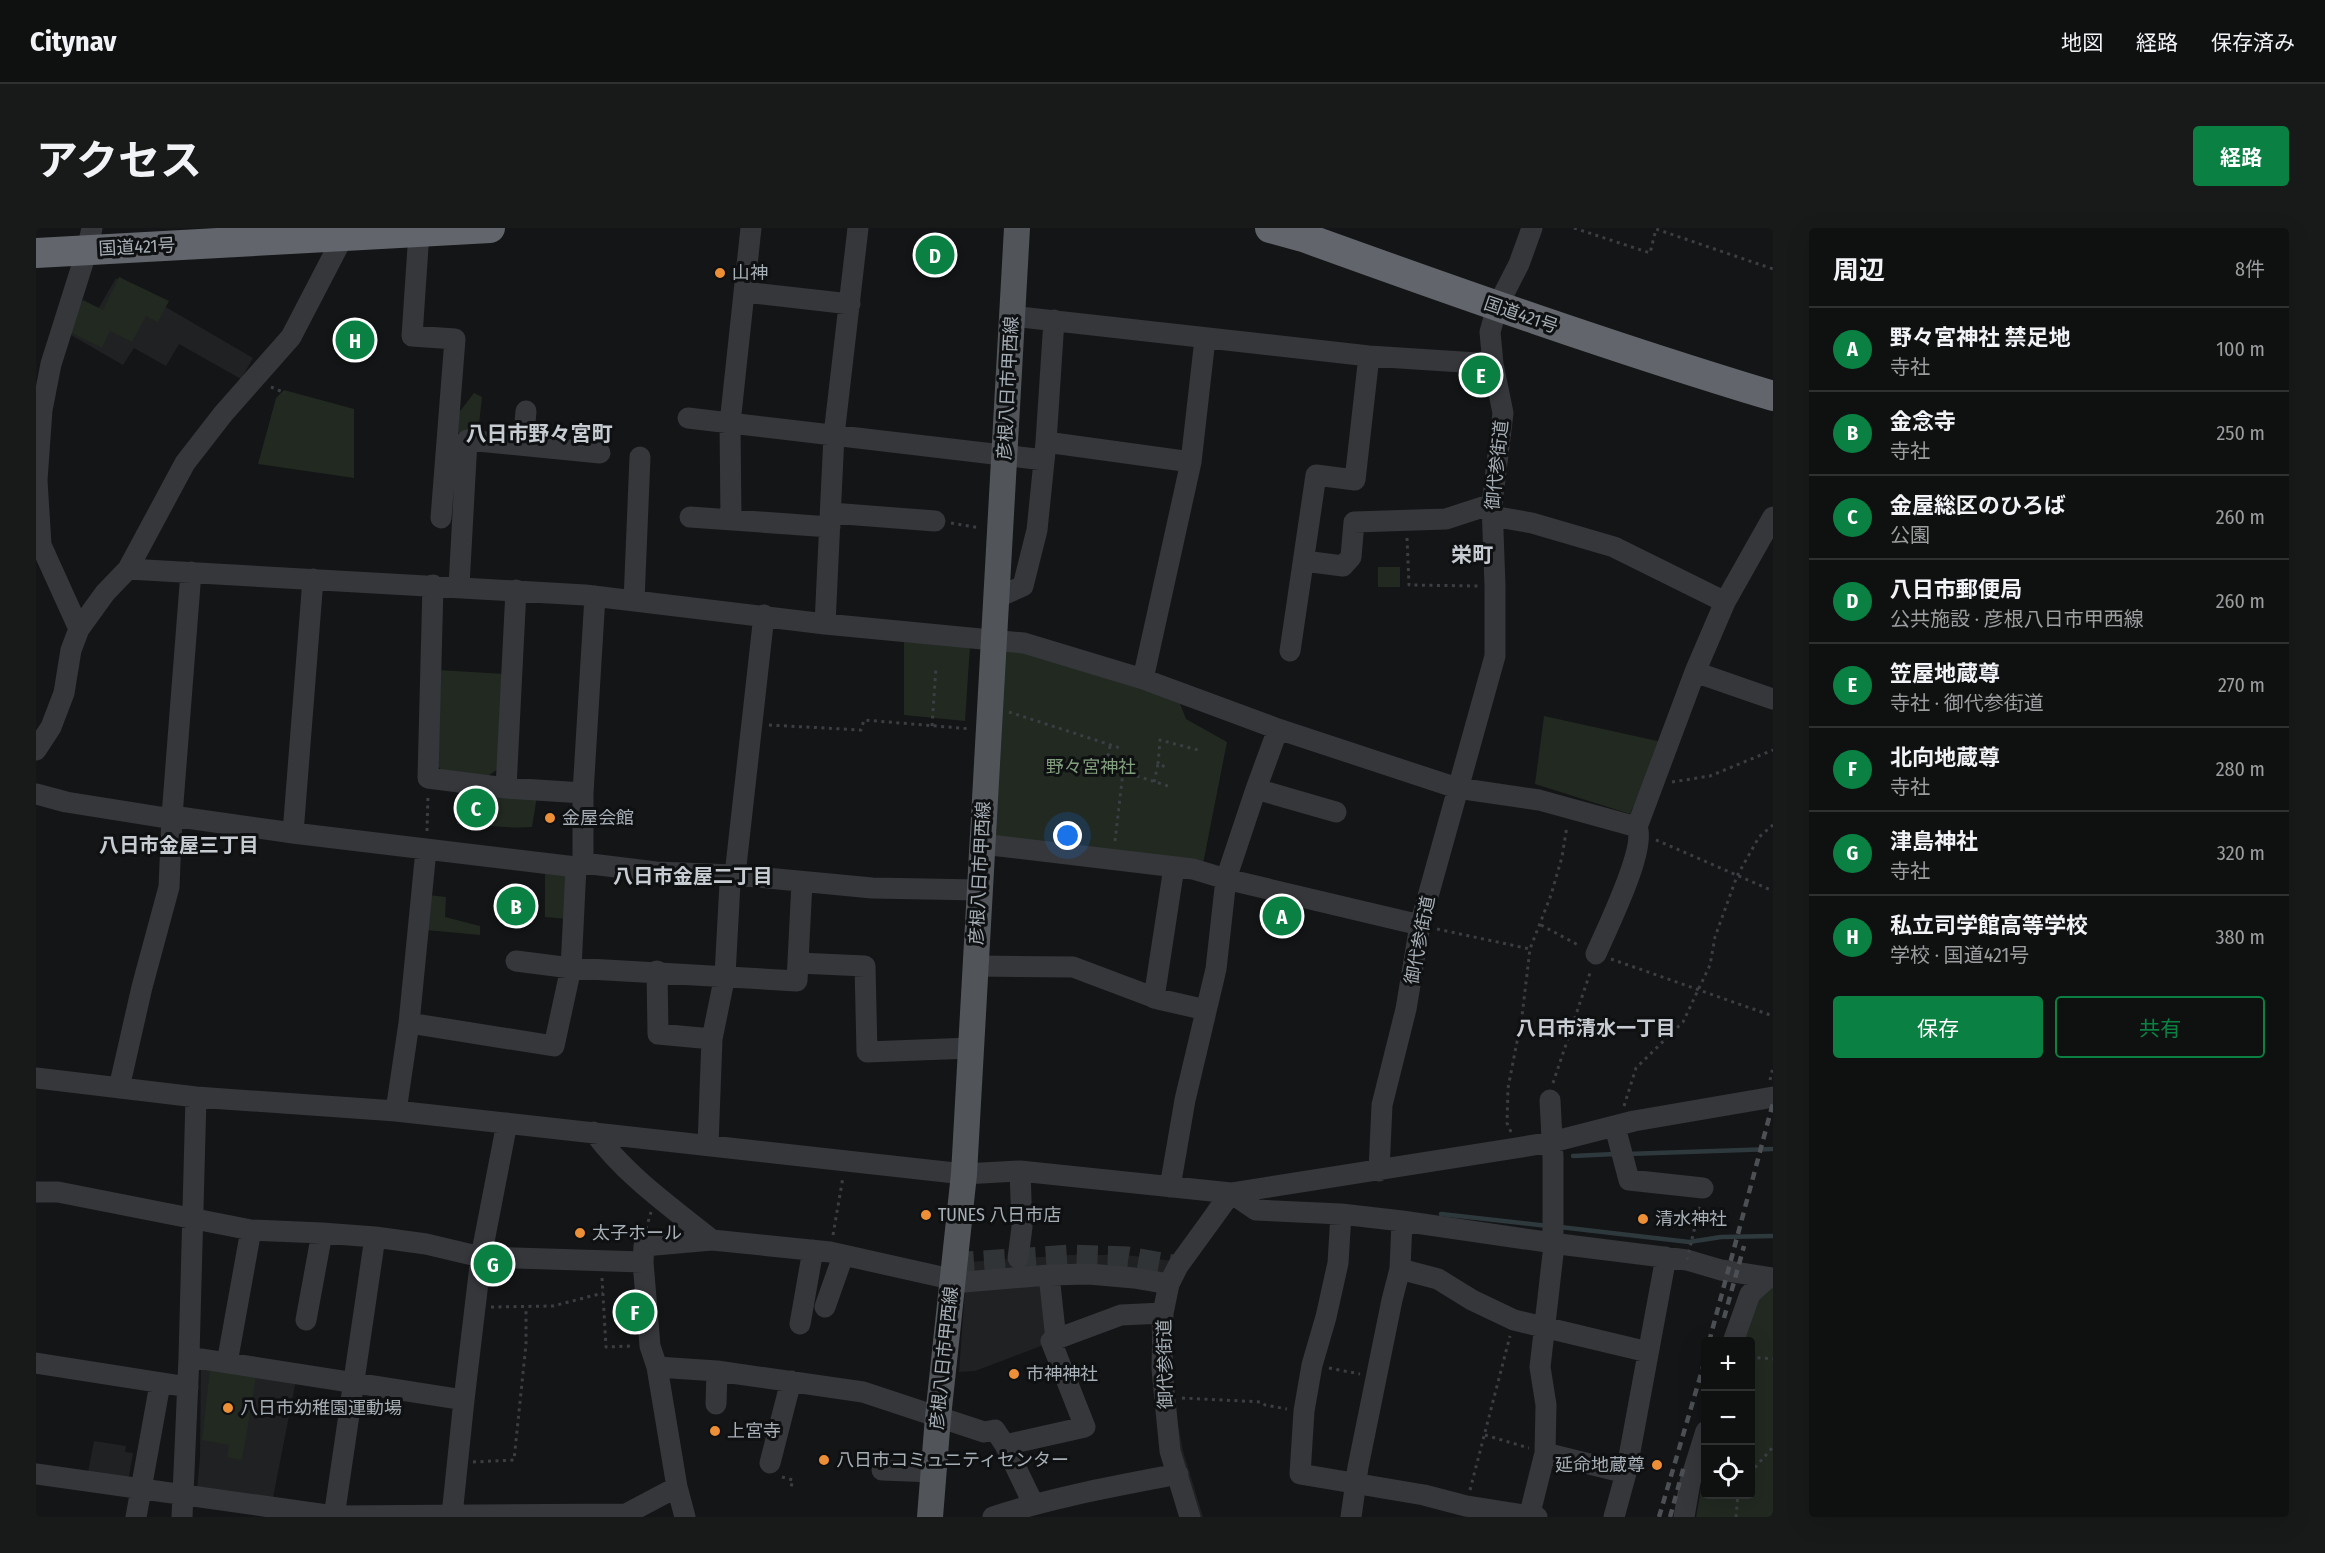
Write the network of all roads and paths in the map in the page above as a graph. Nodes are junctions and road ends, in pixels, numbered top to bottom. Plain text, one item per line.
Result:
1 (490, 228) edge
2 (751, 228) edge
3 (858, 228) edge
4 (1017, 228) edge
5 (1270, 228) edge
6 (1532, 228) edge
7 (1574, 228) edge
8 (419, 232) junction
9 (333, 233) edge
10 (171, 237) edge
11 (89, 239) edge
12 (36, 253) edge
13 (1773, 269) edge
14 (744, 292) junction
15 (850, 304) junction
16 (1497, 307) junction
17 (1012, 315) junction
18 (1054, 320) junction
19 (1205, 339) junction
20 (1369, 356) junction
21 (1493, 364) junction
22 (1773, 396) edge
23 (526, 411) dead end
24 (688, 418) dead end
25 (729, 423) junction
26 (834, 435) junction
27 (523, 445) junction
28 (1045, 451) junction
29 (600, 453) dead end
30 (1004, 457) junction
31 (640, 458) dead end
32 (1191, 462) junction
33 (1492, 510) junction
34 (690, 517) dead end
35 (1773, 517) edge
36 (441, 518) dead end
37 (731, 519) junction
38 (830, 520) junction
39 (935, 521) joint
40 (1407, 522) junction
41 (988, 529) dead end
42 (1304, 561) junction
43 (128, 569) junction
44 (191, 572) junction
45 (313, 579) junction
46 (433, 585) junction
47 (459, 586) junction
48 (1495, 586) junction
49 (516, 590) junction
50 (596, 596) junction
51 (996, 598) junction
52 (634, 601) junction
53 (1725, 602) junction
54 (764, 615) junction
55 (825, 624) junction
56 (79, 629) junction
57 (993, 642) junction
58 (1290, 651) dead end
59 (936, 667) dead end
60 (1695, 672) junction
61 (1143, 680) junction
62 (1773, 699) edge
63 (1002, 709) dead end
64 (753, 725) junction
65 (932, 726) junction
66 (1278, 729) junction
67 (976, 730) dead end
68 (1110, 746) junction
69 (1120, 748) dead end
70 (36, 750) edge
71 (1198, 750) dead end
72 (1773, 750) edge
73 (1158, 764) junction
74 (1167, 767) dead end
75 (1123, 772) junction
76 (428, 778) junction
77 (1154, 782) junction
78 (1654, 785) junction
79 (1168, 786) dead end
80 (506, 788) junction
81 (1457, 788) junction
82 (1256, 789) junction
83 (583, 793) junction
84 (36, 794) edge
85 (1569, 809) junction
86 (1336, 812) dead end
87 (172, 816) junction
88 (1773, 825) edge
89 (1639, 831) junction
90 (293, 833) junction
91 (982, 844) junction
92 (426, 850) junction
93 (1113, 860) junction
94 (580, 865) junction
95 (1174, 867) junction
96 (735, 875) junction
97 (1737, 876) junction
98 (1226, 879) junction
99 (802, 882) junction
100 (980, 890) junction
101 (1773, 891) edge
102 (1420, 925) junction
103 (1541, 926) junction
104 (1530, 949) junction
105 (1596, 954) junction
106 (516, 961) dead end
107 (798, 963) junction
108 (975, 966) junction
109 (571, 968) junction
110 (657, 971) junction
111 (725, 975) junction
112 (1698, 990) junction
113 (1154, 998) junction
114 (1206, 1010) junction
115 (1773, 1016) edge
116 (409, 1023) junction
117 (712, 1039) junction
118 (971, 1048) junction
119 (36, 1078) edge
120 (119, 1088) junction
121 (196, 1097) junction
122 (1773, 1097) edge
123 (1550, 1100) joint
124 (396, 1111) junction
125 (507, 1123) junction
126 (1624, 1124) junction
127 (594, 1132) junction
128 (1552, 1142) junction
129 (708, 1146) junction
130 (1516, 1148) junction
131 (1020, 1171) junction
132 (1379, 1171) junction
133 (843, 1173) dead end
134 (964, 1174) junction
135 (1170, 1187) junction
136 (1703, 1188) joint
137 (36, 1192) edge
138 (1231, 1193) junction
139 (657, 1197) junction
140 (1341, 1214) junction
141 (192, 1218) junction
142 (1402, 1221) junction
143 (251, 1230) junction
144 (322, 1233) junction
145 (375, 1237) junction
146 (712, 1240) junction
147 (1553, 1242) junction
148 (1690, 1250) junction
149 (829, 1253) junction
150 (644, 1254) junction
151 (481, 1257) junction
152 (1666, 1257) junction
153 (1018, 1258) dead end
154 (602, 1261) junction
155 (1401, 1269) junction
156 (1049, 1275) junction
157 (1770, 1278) edge
158 (952, 1280) junction
159 (1169, 1284) junction
160 (603, 1293) junction
161 (475, 1307) junction
162 (825, 1307) dead end
163 (525, 1308) junction
164 (1163, 1313) junction
165 (306, 1320) dead end
166 (1514, 1320) junction
167 (800, 1324) dead end
168 (1544, 1328) junction
169 (1734, 1337) edge
170 (1056, 1340) junction
171 (650, 1346) junction
172 (1648, 1352) junction
173 (189, 1357) junction
174 (1755, 1357) edge
175 (1773, 1359) edge
176 (36, 1363) edge
177 (227, 1363) junction
178 (1312, 1365) junction
179 (657, 1367) junction
180 (717, 1371) junction
181 (1377, 1378) junction
182 (791, 1381) junction
183 (354, 1383) junction
184 (160, 1384) junction
185 (188, 1387) junction
186 (1164, 1398) junction
187 (464, 1400) junction
188 (716, 1404) dead end
189 (1304, 1411) junction
190 (938, 1417) junction
191 (1485, 1436) junction
192 (1005, 1445) junction
193 (1702, 1445) edge
194 (1773, 1447) edge
195 (1545, 1453) junction
196 (458, 1462) junction
197 (770, 1463) dead end
198 (1755, 1467) edge
199 (882, 1470) dead end
200 (934, 1472) junction
201 (1626, 1473) junction
202 (36, 1474) edge
203 (1178, 1474) junction
204 (1357, 1485) junction
205 (677, 1487) junction
206 (141, 1488) junction
207 (183, 1495) junction
208 (1738, 1499) edge
209 (1466, 1506) junction
210 (1042, 1508) edge
211 (452, 1515) junction
212 (334, 1516) edge
213 (1532, 1516) edge
214 (136, 1517) edge
215 (182, 1517) edge
216 (685, 1517) edge
217 (930, 1517) edge
218 (993, 1517) edge
219 (1190, 1517) edge
220 (1351, 1517) edge
221 (1614, 1517) edge
222 (1684, 1517) edge
223 (1736, 1517) edge

1 - 8 highway, 国道421号
2 - 14 street
3 - 15 street
4 - 17 main road, 彦根八日市甲西線
5 - 16 highway, 国道421号
6 - 16 street, 御代参街道
7 - 13 path
8 - 9 highway, 国道421号
8 - 36 street
9 - 10 highway, 国道421号
9 - 43 street
10 - 11 highway, 国道421号
11 - 12 highway, 国道421号
11 - 56 street
14 - 15 street
14 - 25 street
15 - 26 street
16 - 21 street, 御代参街道
16 - 22 highway, 国道421号
17 - 18 street
17 - 30 main road, 彦根八日市甲西線
18 - 19 street
18 - 28 street
19 - 20 street
19 - 32 street
20 - 21 street
20 - 42 street
21 - 33 street, 御代参街道
23 - 27 street
24 - 25 street
25 - 26 street
25 - 37 street
26 - 30 street
26 - 38 street
27 - 29 street
27 - 47 street
28 - 30 street
28 - 32 street
28 - 51 street
30 - 51 main road, 彦根八日市甲西線
31 - 52 street
32 - 61 street
33 - 40 street
33 - 48 street, 御代参街道
33 - 53 street
34 - 37 street
35 - 53 street
37 - 38 street
38 - 39 street
38 - 55 street
39 - 41 path
40 - 42 street
40 - 48 path
42 - 58 street
43 - 44 street
43 - 56 street
44 - 45 street
44 - 87 street
45 - 46 street
45 - 90 street
46 - 47 street
46 - 76 street
47 - 49 street
48 - 81 street, 御代参街道
49 - 50 street
49 - 80 street
50 - 52 street
50 - 83 street
51 - 57 main road, 彦根八日市甲西線
52 - 54 street
53 - 60 street
54 - 55 street
54 - 64 street
55 - 57 street
56 - 70 street
57 - 61 street
57 - 91 main road, 彦根八日市甲西線
59 - 65 path
60 - 62 street
60 - 78 street
61 - 66 street
63 - 68 path
64 - 65 path
64 - 96 street
65 - 67 path
66 - 81 street
66 - 82 street
68 - 69 path
68 - 75 path
71 - 73 path
72 - 78 path
73 - 74 path
73 - 77 path
75 - 77 path
75 - 93 path
76 - 80 street
76 - 92 path
77 - 79 path
78 - 89 street
80 - 83 street
81 - 85 street
81 - 102 street, 御代参街道
82 - 86 street
82 - 98 street
83 - 94 street
84 - 87 street
85 - 89 street
85 - 103 path
87 - 90 street
87 - 120 street
88 - 97 path
89 - 97 path
89 - 105 street
90 - 92 street
91 - 93 street
91 - 100 main road, 彦根八日市甲西線
92 - 94 street
92 - 116 street
93 - 95 street
94 - 96 street
94 - 109 street
95 - 98 street
95 - 113 street
96 - 99 street
96 - 111 street
97 - 101 path
97 - 112 path
98 - 102 street
98 - 114 street
99 - 100 street
99 - 107 street
100 - 108 main road, 彦根八日市甲西線
102 - 104 path
102 - 132 street, 御代参街道
103 - 104 path
103 - 105 path
104 - 130 path
105 - 112 path
105 - 123 path
106 - 109 street
107 - 111 street
107 - 118 street
108 - 113 street
108 - 118 main road, 彦根八日市甲西線
109 - 110 street
109 - 116 street
110 - 111 street
110 - 117 street
111 - 117 street
112 - 115 path
112 - 126 path
113 - 114 street
114 - 135 street
116 - 124 street
117 - 129 street
118 - 134 main road, 彦根八日市甲西線
119 - 120 street
120 - 121 street
121 - 124 street
121 - 141 street
122 - 126 street
123 - 128 street
124 - 125 street
125 - 127 street
125 - 151 street
126 - 128 street
126 - 136 street
127 - 129 street
127 - 139 street
128 - 130 street
128 - 147 street
129 - 134 street
130 - 132 street
131 - 134 street
131 - 135 street
131 - 153 street
132 - 138 street
133 - 149 path
134 - 158 main road, 彦根八日市甲西線
135 - 138 street
136 - 148 path
137 - 141 street
138 - 140 street
138 - 159 street, 御代参街道
139 - 146 street
139 - 150 path
140 - 142 street
140 - 178 street
141 - 143 street
141 - 173 street
142 - 147 street
142 - 155 street
143 - 144 street
143 - 177 street
144 - 145 street
144 - 165 street
145 - 151 street
145 - 183 street
146 - 149 street
146 - 150 street
147 - 152 street
147 - 168 street
148 - 152 street
148 - 157 street
149 - 158 street
149 - 162 street
149 - 167 street
150 - 154 street
150 - 171 street
151 - 154 street
151 - 161 street
152 - 172 street
154 - 160 path
155 - 166 street
155 - 181 street
156 - 158 street
156 - 159 street
156 - 170 street
157 - 169 street
158 - 190 main road, 彦根八日市甲西線
159 - 164 street, 御代参街道
160 - 163 path
160 - 171 path
161 - 163 path
161 - 187 street
163 - 196 path
164 - 170 street
164 - 186 street, 御代参街道
166 - 168 street
166 - 191 path
168 - 172 street
168 - 195 street
170 - 192 street
171 - 179 street
172 - 201 street
173 - 177 street
173 - 185 street
174 - 175 path
176 - 184 street
177 - 183 street
178 - 181 path
178 - 189 street
179 - 180 street
179 - 205 street
180 - 182 street
180 - 188 street
181 - 204 street
182 - 190 street
182 - 197 street
183 - 187 street
183 - 212 street
184 - 185 street
184 - 206 street
185 - 207 street
186 - 189 path
186 - 203 street, 御代参街道
187 - 196 street
189 - 204 street
190 - 192 street
190 - 200 main road, 彦根八日市甲西線
191 - 195 path
191 - 209 path
192 - 210 street
193 - 222 street
194 - 198 path
195 - 201 street
195 - 213 street
196 - 211 street
199 - 200 street
200 - 217 main road, 彦根八日市甲西線
201 - 221 street
202 - 206 street
203 - 210 street
203 - 219 street, 御代参街道
204 - 209 street
204 - 220 street
205 - 211 street
205 - 216 street
206 - 207 street
206 - 214 street
207 - 212 street
207 - 215 street
208 - 223 path
209 - 213 street
210 - 218 street
211 - 212 street

